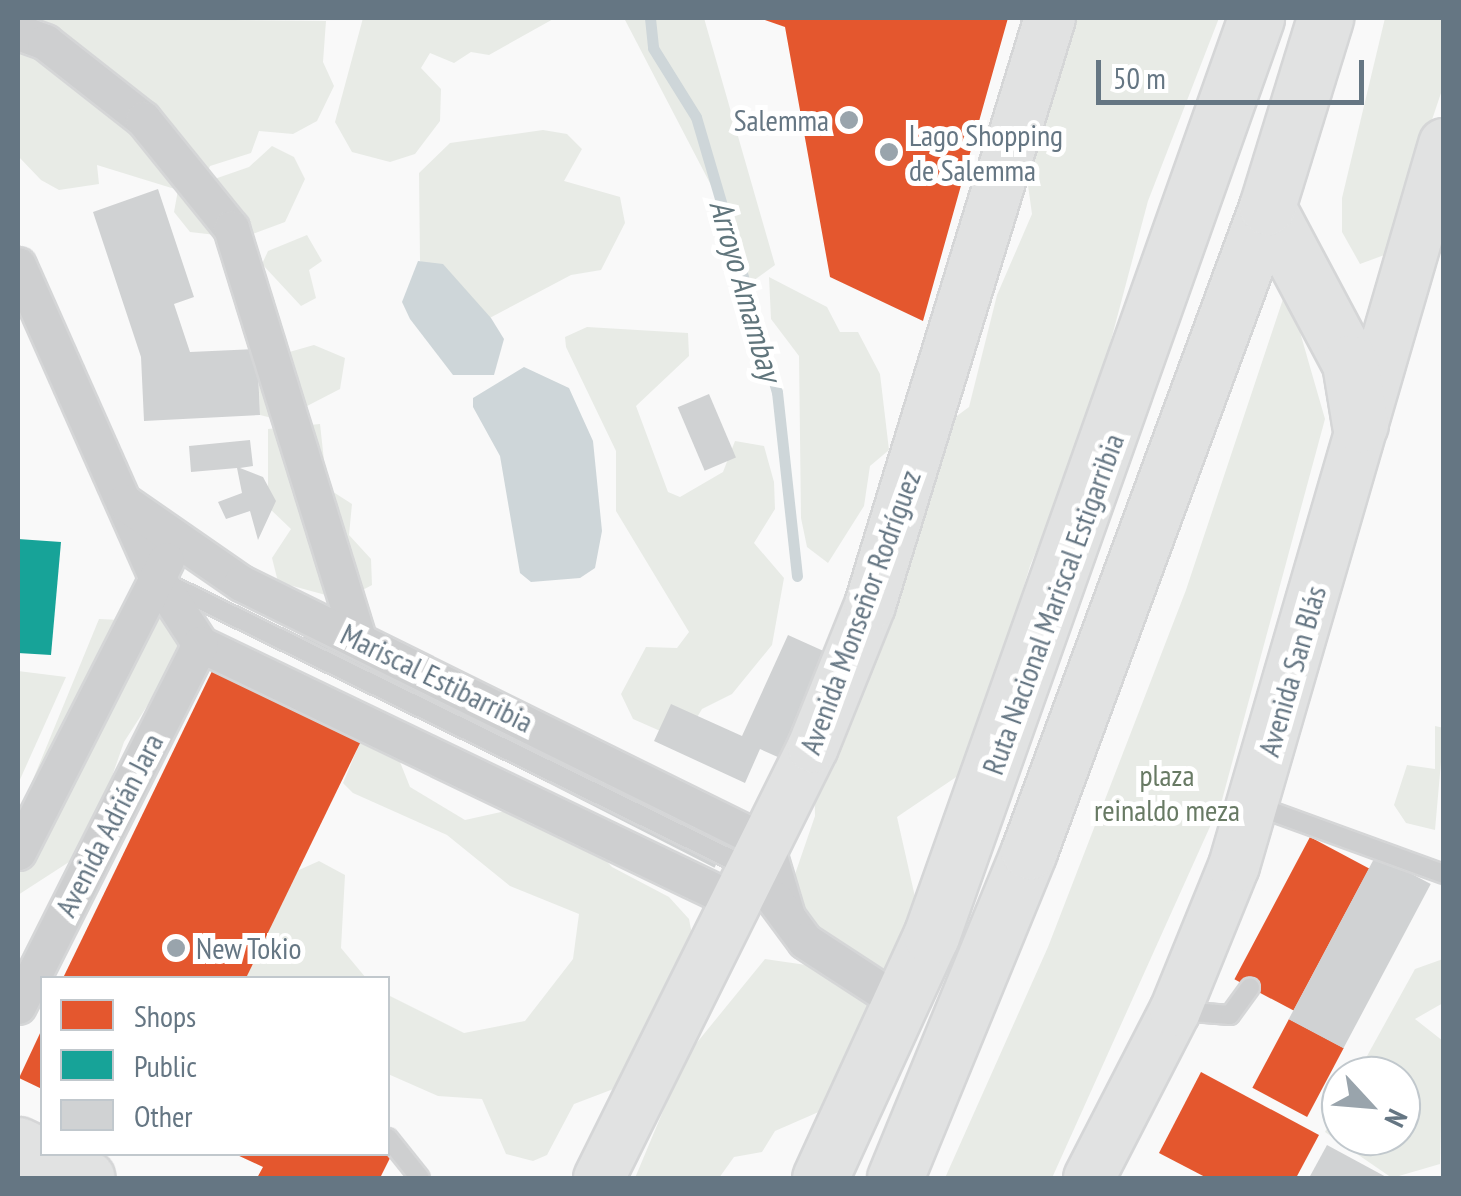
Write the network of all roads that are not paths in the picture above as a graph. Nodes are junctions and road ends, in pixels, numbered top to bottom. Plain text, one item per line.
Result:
1 (1050, 18) edge
2 (1256, 18) edge
3 (1325, 18) edge
4 (18, 32) edge
5 (1444, 144) edge
6 (1267, 208) junction
7 (18, 265) edge
8 (1360, 424) junction
9 (119, 498) junction
10 (175, 542) junction
11 (157, 578) junction
12 (358, 639) junction
13 (200, 644) junction
14 (1254, 804) junction
15 (18, 852) edge
16 (752, 871) junction
17 (1444, 874) edge
18 (1250, 987) dead end
19 (903, 1005) junction
20 (18, 1006) edge
21 (1175, 1011) junction
22 (390, 1140) edge
23 (41, 1156) edge
24 (1101, 1174) edge
25 (88, 1178) edge
26 (420, 1178) edge
27 (600, 1178) edge
28 (820, 1178) edge
29 (895, 1178) edge

1 - 16 street, Avenida Monseñor Rodríguez
2 - 19 main road, Ruta Nacional Mariscal Estigarribia
3 - 6 main road, Ruta Nacional Mariscal Estigarribia
4 - 12 street
5 - 8 street, Avenida San Blás
6 - 8 main road
6 - 29 main road, Ruta Nacional Mariscal Estigarribia
7 - 9 street, Mariscal Estibarribia
8 - 14 street, Avenida San Blás
9 - 10 street, Mariscal Estibarribia
9 - 11 street, Mariscal Estibarribia
10 - 11 street
10 - 12 street, Mariscal Estibarribia
11 - 13 street, Mariscal Estibarribia
11 - 15 street
11 - 16 lane, Mariscal Estibarribia
12 - 16 street, Mariscal Estibarribia
13 - 16 street
13 - 20 street, Avenida Adrián Jara
14 - 17 lane
14 - 21 street, Avenida San Blás
16 - 19 street
16 - 27 street, Avenida Monseñor Rodríguez
18 - 21 lane
19 - 28 main road, Ruta Nacional Mariscal Estigarribia
21 - 24 street, Avenida San Blás
22 - 26 lane
23 - 25 main road

